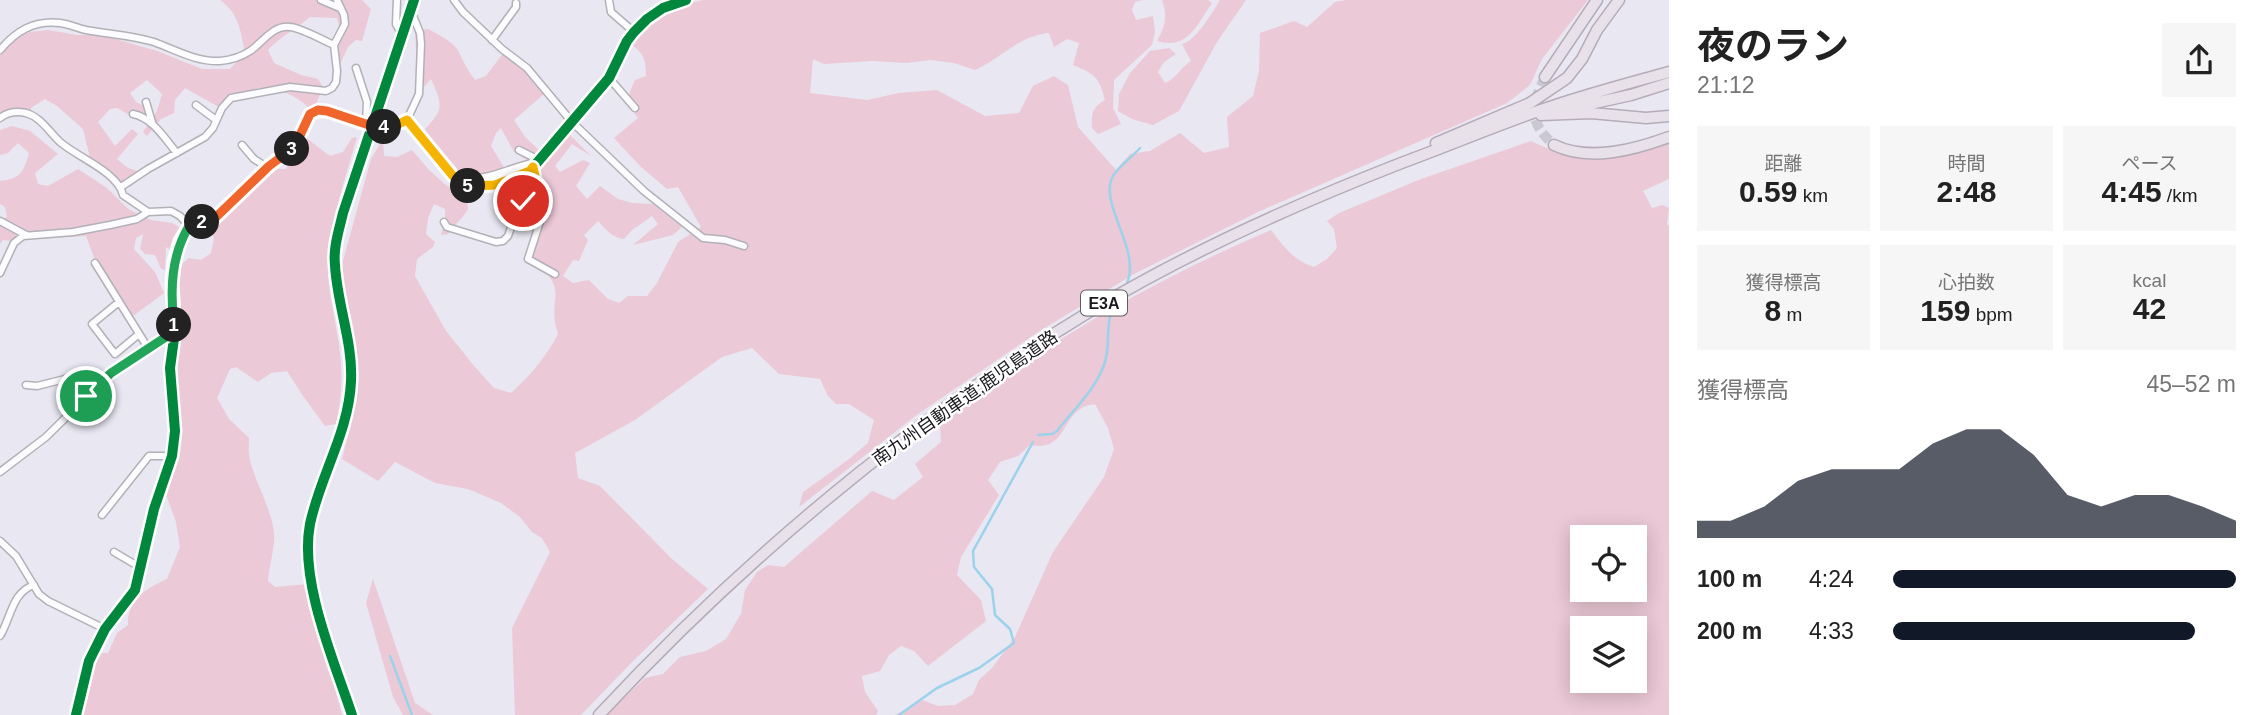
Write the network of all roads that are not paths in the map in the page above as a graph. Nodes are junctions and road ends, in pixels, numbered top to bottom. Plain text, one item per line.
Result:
1 (321, 0) edge
2 (337, 0) edge
3 (397, 0) edge
4 (414, 0) edge
5 (454, 0) edge
6 (609, 0) edge
7 (686, 0) edge
8 (1597, 0) edge
9 (1619, 0) edge
10 (516, 3) dead end
11 (340, 8) junction
12 (411, 10) junction
13 (634, 32) junction
14 (402, 35) junction
15 (492, 40) junction
16 (334, 46) junction
17 (0, 50) edge
18 (356, 68) dead end
19 (1669, 72) edge
20 (609, 78) junction
21 (1545, 78) tunnel mouth
22 (1669, 83) edge
23 (146, 102) dead end
24 (196, 105) dead end
25 (635, 108) dead end
26 (133, 114) dead end
27 (1541, 115) junction
28 (1669, 117) edge
29 (0, 118) edge
30 (216, 120) junction
31 (407, 120) junction
32 (572, 122) junction
33 (1508, 122) junction
34 (153, 124) junction
35 (369, 125) junction
36 (1669, 137) edge
37 (242, 145) dead end
38 (1554, 145) tunnel mouth
39 (519, 150) dead end
40 (177, 153) junction
41 (536, 163) junction
42 (268, 167) junction
43 (537, 186) junction
44 (121, 187) junction
45 (1335, 189) junction
46 (148, 212) junction
47 (0, 221) edge
48 (444, 222) dead end
49 (189, 226) junction
50 (27, 236) junction
51 (744, 246) dead end
52 (95, 263) dead end
53 (0, 273) edge
54 (555, 274) dead end
55 (119, 302) junction
56 (175, 331) junction
57 (139, 334) junction
58 (148, 348) junction
59 (26, 385) dead end
60 (83, 399) junction
61 (172, 456) junction
62 (0, 472) edge
63 (102, 515) dead end
64 (0, 541) edge
65 (114, 552) dead end
66 (141, 568) junction
67 (34, 585) junction
68 (105, 629) junction
69 (0, 636) edge
70 (76, 715) edge
71 (352, 715) edge
72 (599, 715) edge

1 - 11 street
2 - 11 street
3 - 14 street
4 - 12 street
5 - 15 street
6 - 13 street
7 - 13 street
8 - 21 highway
9 - 45 highway
10 - 15 street
11 - 16 street
12 - 14 street
12 - 31 street
13 - 20 street
14 - 35 street
15 - 32 street
16 - 17 street
16 - 30 street
18 - 35 street
19 - 33 highway, 南九州自動車道;鹿児島道路 / E3A
20 - 25 street
20 - 32 street
22 - 27 highway, 南九州自動車道;鹿児島道路 / E3A
23 - 34 street
24 - 30 street
26 - 34 street
27 - 28 highway
27 - 33 highway, 南九州自動車道;鹿児島道路 / E3A
29 - 44 street
30 - 40 street
31 - 35 street
31 - 41 street
32 - 41 street
32 - 51 street
33 - 45 highway, 南九州自動車道;鹿児島道路 / E3A
34 - 40 street
35 - 42 street
35 - 71 street
36 - 38 highway
37 - 42 street
39 - 41 street
40 - 44 street
41 - 43 street
42 - 49 street
43 - 48 street
43 - 54 street
44 - 46 street
45 - 72 highway, 南九州自動車道;鹿児島道路 / E3A
46 - 49 street
46 - 50 street
47 - 50 street
49 - 56 street
50 - 53 street
52 - 55 street
55 - 57 street
55 - 57 street
56 - 58 street
56 - 61 street
57 - 58 street
58 - 60 street
59 - 60 street
60 - 62 street
61 - 63 street
61 - 66 street
64 - 67 street
65 - 66 street
66 - 68 street
67 - 68 street
67 - 69 street
68 - 70 street

